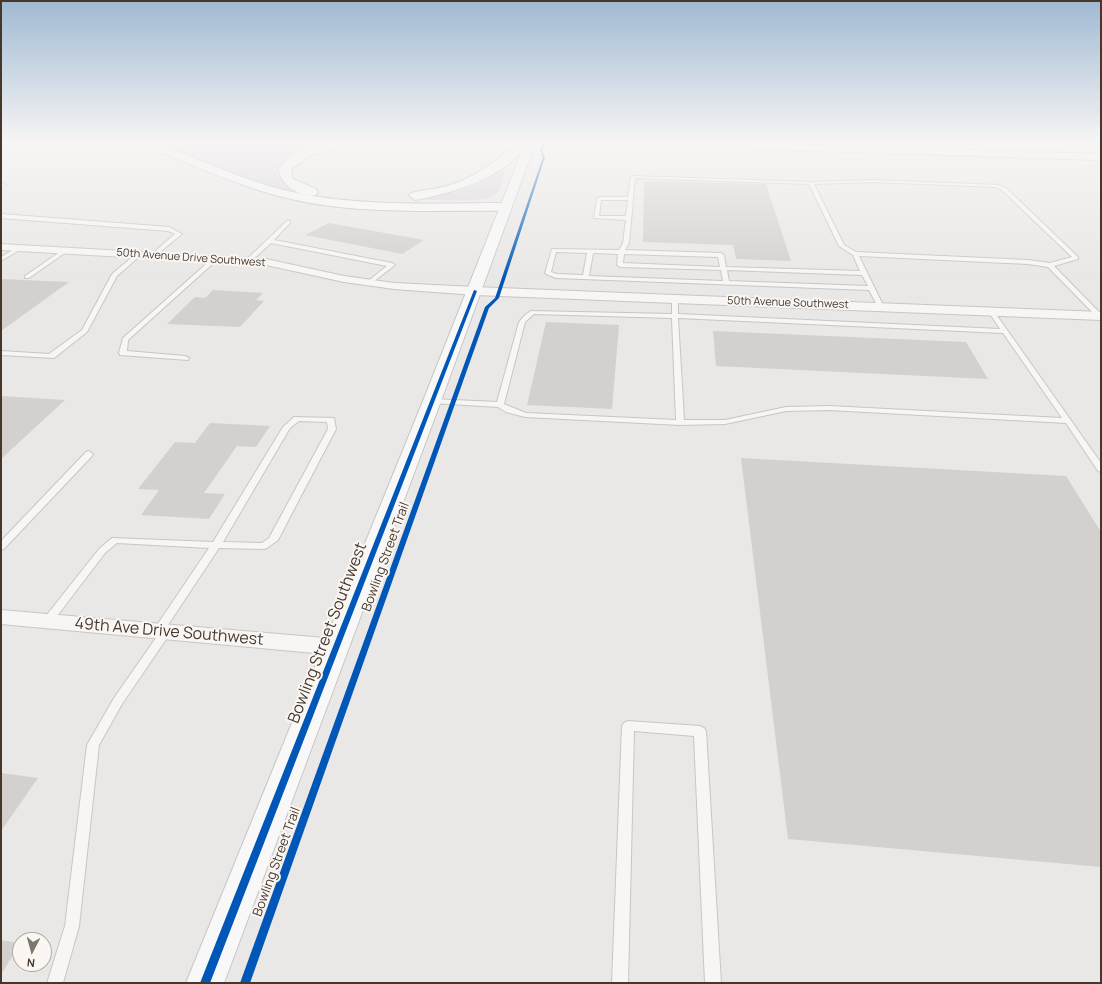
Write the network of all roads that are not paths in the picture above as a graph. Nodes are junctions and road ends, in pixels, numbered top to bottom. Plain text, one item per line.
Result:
1 (261, 187) edge
2 (299, 187) edge
3 (456, 187) edge
4 (512, 187) edge
5 (632, 187) edge
6 (814, 187) edge
7 (998, 187) edge
8 (338, 197) junction
9 (630, 198) junction
10 (506, 207) junction
11 (1, 216) edge
12 (628, 218) junction
13 (288, 222) dead end
14 (270, 241) junction
15 (1, 247) edge
16 (20, 248) junction
17 (66, 250) junction
18 (590, 251) junction
19 (621, 252) junction
20 (139, 254) junction
21 (155, 254) junction
22 (855, 254) junction
23 (216, 258) junction
24 (1, 259) edge
25 (248, 261) junction
26 (620, 265) junction
27 (1050, 265) junction
28 (723, 268) junction
29 (864, 273) junction
30 (27, 277) dead end
31 (586, 277) junction
32 (620, 279) junction
33 (369, 283) junction
34 (726, 283) junction
35 (872, 288) junction
36 (474, 291) junction
37 (675, 299) junction
38 (881, 307) junction
39 (991, 311) junction
40 (676, 316) junction
41 (1100, 316) edge
42 (1005, 331) junction
43 (1, 353) edge
44 (184, 358) dead end
45 (432, 401) junction
46 (500, 405) junction
47 (1068, 421) junction
48 (680, 423) junction
49 (89, 454) dead end
50 (1101, 468) edge
51 (216, 545) junction
52 (1, 547) edge
53 (1, 617) edge
54 (47, 621) junction
55 (162, 632) junction
56 (336, 647) junction
57 (55, 983) edge
58 (205, 983) edge
59 (620, 983) edge
60 (713, 983) edge

1 - 10 main road
2 - 8 main road
3 - 8 main road
4 - 10 main road, Bowling Street Southwest
5 - 9 lane
6 - 22 lane
7 - 27 lane
8 - 10 main road
9 - 12 lane
9 - 12 lane
10 - 36 main road, Bowling Street Southwest
11 - 21 lane
12 - 19 lane
13 - 14 lane
14 - 25 lane
14 - 33 lane
15 - 16 street, 50th Avenue Drive Southwest
16 - 17 street, 50th Avenue Drive Southwest
16 - 24 lane
17 - 20 street, 50th Avenue Drive Southwest
17 - 30 lane
18 - 19 lane
18 - 31 lane
18 - 31 lane
19 - 26 lane
19 - 28 lane
20 - 21 street, 50th Avenue Drive Southwest
20 - 43 lane
21 - 23 street, 50th Avenue Drive Southwest
22 - 27 lane
22 - 29 lane
23 - 25 street, 50th Avenue Drive Southwest
23 - 44 lane
25 - 33 street, 50th Avenue Drive Southwest
26 - 28 lane
26 - 32 lane
27 - 41 lane
28 - 29 lane
28 - 34 lane
29 - 35 lane
31 - 32 lane
32 - 34 lane
33 - 36 street, 50th Avenue Drive Southwest
34 - 35 lane
35 - 38 lane
36 - 37 street, 50th Avenue Southwest
36 - 45 main road, Bowling Street Southwest
37 - 38 street, 50th Avenue Southwest
37 - 40 lane
38 - 39 street, 50th Avenue Southwest
39 - 41 street, 50th Avenue Southwest
39 - 42 lane
40 - 42 lane
40 - 46 lane
40 - 48 lane
42 - 47 lane
45 - 46 lane
45 - 56 main road, Bowling Street Southwest
46 - 48 lane
47 - 48 lane
47 - 50 lane
49 - 52 lane
51 - 51 lane
51 - 54 lane
51 - 55 lane
53 - 54 street, 49th Ave Drive Southwest
54 - 55 street, 49th Ave Drive Southwest
55 - 56 street, 49th Ave Drive Southwest
55 - 57 lane
56 - 58 main road, Bowling Street Southwest
59 - 60 lane

